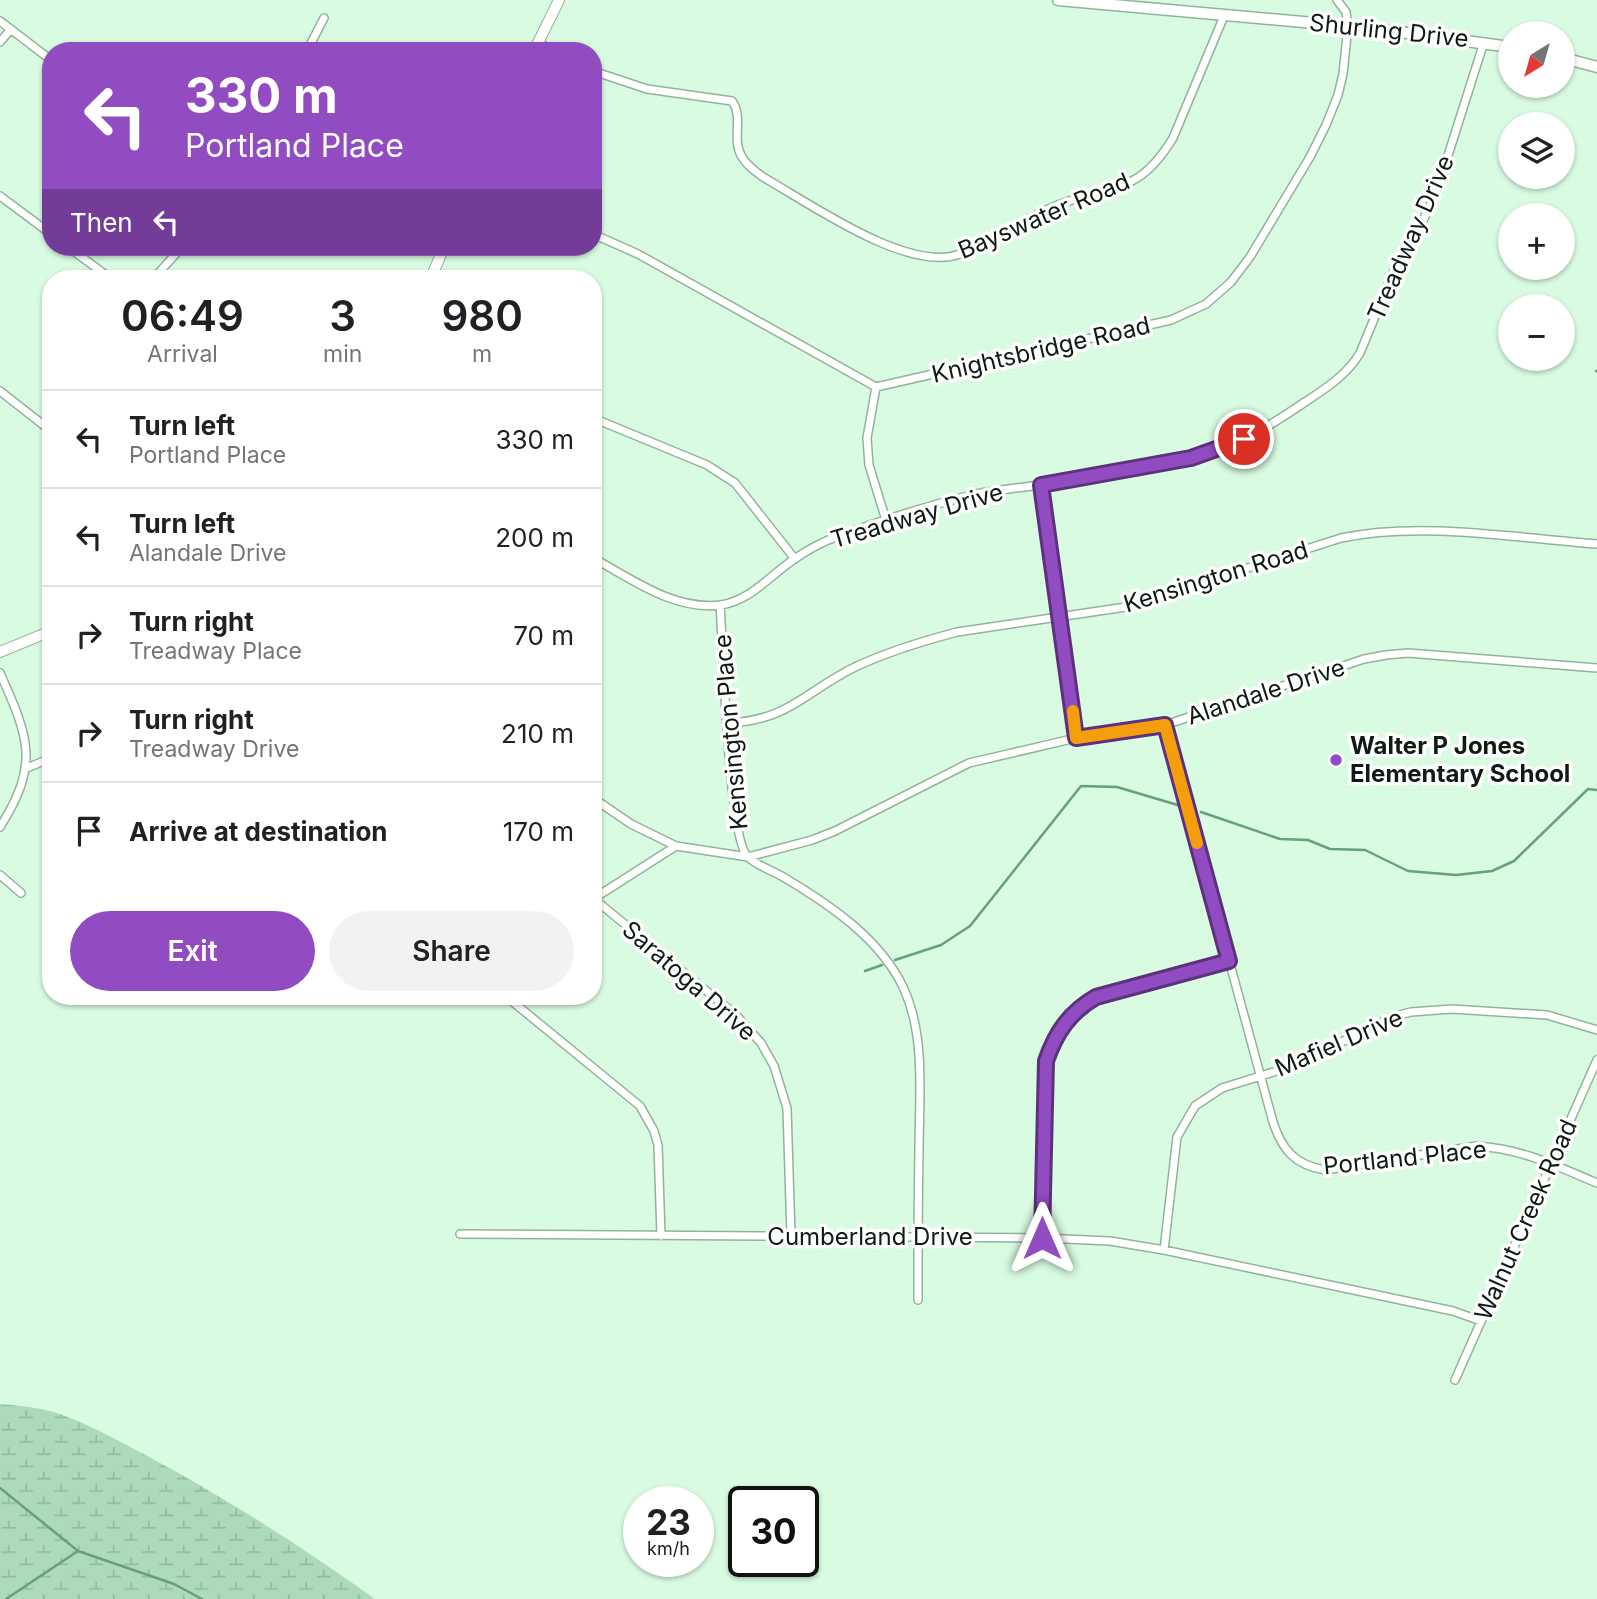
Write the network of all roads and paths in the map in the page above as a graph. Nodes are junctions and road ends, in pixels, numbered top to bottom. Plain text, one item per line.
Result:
1 (559, 0) edge
2 (1058, 0) edge
3 (1147, 0) edge
4 (1337, 0) edge
5 (1155, 9) junction
6 (1224, 16) junction
7 (324, 18) dead end
8 (0, 21) edge
9 (1348, 26) junction
10 (11, 29) junction
11 (0, 42) edge
12 (312, 42) edge
13 (538, 42) edge
14 (1484, 42) junction
15 (1498, 45) edge
16 (42, 53) edge
17 (1575, 61) edge
18 (1597, 67) edge
19 (602, 74) edge
20 (0, 195) edge
21 (42, 227) edge
22 (602, 238) edge
23 (80, 256) edge
24 (174, 256) edge
25 (99, 270) edge
26 (161, 270) edge
27 (876, 387) junction
28 (0, 391) edge
29 (602, 422) edge
30 (42, 424) edge
31 (1041, 485) junction
32 (886, 520) junction
33 (1597, 544) edge
34 (795, 559) junction
35 (602, 563) edge
36 (720, 605) junction
37 (1059, 616) junction
38 (42, 635) edge
39 (0, 652) edge
40 (1597, 668) edge
41 (0, 673) edge
42 (728, 723) junction
43 (1165, 725) junction
44 (1076, 738) junction
45 (42, 762) edge
46 (27, 768) junction
47 (602, 804) edge
48 (0, 827) edge
49 (676, 846) junction
50 (748, 857) junction
51 (0, 875) edge
52 (602, 893) edge
53 (21, 894) dead end
54 (602, 906) edge
55 (1229, 961) junction
56 (517, 1005) edge
57 (1597, 1030) edge
58 (1597, 1060) edge
59 (1260, 1076) junction
60 (1551, 1163) junction
61 (1597, 1183) edge
62 (460, 1234) dead end
63 (661, 1236) junction
64 (791, 1236) junction
65 (918, 1237) junction
66 (1042, 1238) junction
67 (1164, 1250) junction
68 (918, 1300) dead end
69 (1481, 1321) junction
70 (1455, 1380) dead end

1 - 13 street
2 - 5 main road, Shurling Drive
3 - 5 street
4 - 9 street
5 - 6 main road, Shurling Drive
6 - 9 main road, Shurling Drive
6 - 19 street, Bayswater Road
7 - 12 street
8 - 10 street
9 - 14 main road, Shurling Drive
9 - 27 street, Knightsbridge Road
10 - 11 street
10 - 16 street
14 - 15 main road, Shurling Drive
14 - 31 street, Treadway Drive
17 - 18 main road
20 - 21 street
22 - 27 street
23 - 25 street
24 - 26 street
27 - 32 street
28 - 30 street
29 - 34 street
31 - 32 street, Treadway Drive
31 - 37 street
32 - 34 street, Treadway Drive
33 - 37 street, Kensington Road
34 - 36 street, Treadway Drive
35 - 36 street, Treadway Drive
36 - 42 street, Kensington Place
37 - 42 street, Kensington Road
37 - 44 street
38 - 39 street
40 - 43 street, Alandale Drive
41 - 46 street
42 - 50 street, Kensington Place
43 - 44 street, Alandale Drive
43 - 55 street, Portland Place
44 - 50 street, Alandale Drive
45 - 46 street
46 - 48 street
47 - 49 street, Alandale Drive
49 - 50 street, Alandale Drive
49 - 52 street
50 - 65 street
51 - 53 street
54 - 64 street, Saratoga Drive
55 - 59 street, Portland Place
55 - 66 street
56 - 63 street
57 - 59 street, Mafiel Drive
58 - 60 street, Walnut Creek Road
59 - 60 street, Portland Place
59 - 67 street, Mafiel Drive
60 - 61 street, Portland Place
60 - 69 street, Walnut Creek Road
62 - 63 street, Cumberland Drive
63 - 64 street, Cumberland Drive
64 - 65 street, Cumberland Drive
65 - 66 street, Cumberland Drive
65 - 68 street
66 - 67 street, Cumberland Drive
67 - 69 street, Cumberland Drive
69 - 70 street, Walnut Creek Road

